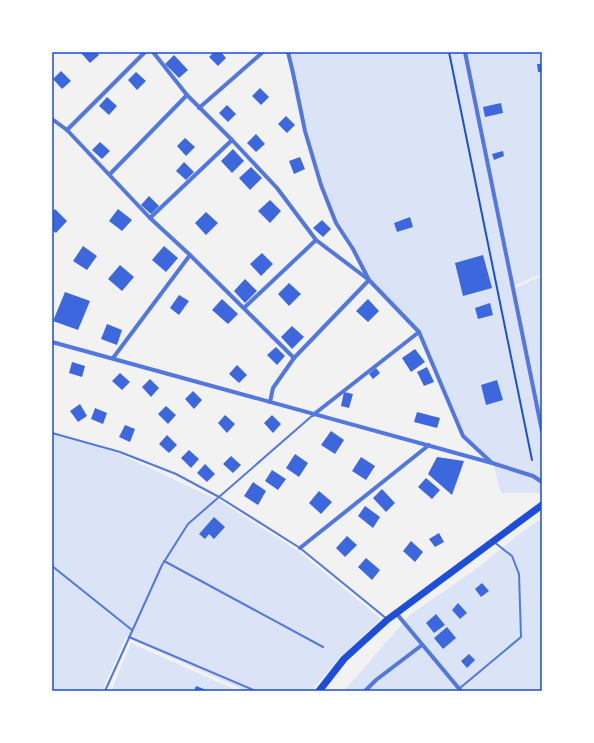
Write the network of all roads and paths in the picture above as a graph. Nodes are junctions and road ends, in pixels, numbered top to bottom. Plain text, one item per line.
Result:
1 (146, 52) edge
2 (155, 52) edge
3 (263, 52) edge
4 (288, 52) edge
5 (449, 52) edge
6 (465, 52) edge
7 (187, 95) junction
8 (199, 108) junction
9 (52, 119) edge
10 (67, 130) junction
11 (232, 140) junction
12 (110, 174) junction
13 (150, 218) junction
14 (316, 240) junction
15 (190, 255) junction
16 (369, 280) junction
17 (245, 308) junction
18 (419, 332) junction
19 (52, 342) edge
20 (113, 358) junction
21 (294, 358) junction
22 (270, 402) junction
23 (313, 415) junction
24 (542, 431) edge
25 (52, 433) edge
26 (429, 445) junction
27 (532, 460) dead end
28 (492, 463) junction
29 (542, 482) edge
30 (219, 497) junction
31 (542, 505) edge
32 (493, 541) junction
33 (300, 548) junction
34 (164, 561) junction
35 (52, 566) edge
36 (396, 613) junction
37 (388, 620) junction
38 (132, 630) junction
39 (129, 637) junction
40 (422, 645) junction
41 (324, 647) dead end
42 (460, 690) edge
43 (105, 691) edge
44 (256, 691) edge
45 (319, 691) edge
46 (365, 691) edge

1 - 10 street
2 - 7 street
3 - 8 street
4 - 16 street
5 - 27 path
6 - 24 street
7 - 8 street
7 - 12 street
8 - 11 street
9 - 10 street
10 - 12 street
11 - 13 street
11 - 14 street
12 - 13 street
13 - 15 street
14 - 16 street
14 - 17 street
15 - 17 street
15 - 20 street
16 - 18 street
16 - 21 street
17 - 21 street
18 - 23 street
18 - 28 street
19 - 20 street
20 - 22 street
21 - 22 street
22 - 23 street
23 - 26 street
23 - 30 lane
25 - 30 lane
26 - 28 street
26 - 33 street
28 - 29 street
30 - 33 lane
30 - 34 lane
31 - 32 main road
32 - 36 main road
32 - 42 lane
33 - 37 lane
34 - 38 lane
34 - 41 lane
35 - 38 lane
36 - 37 main road
36 - 40 street
37 - 45 main road
38 - 39 lane
39 - 43 lane
39 - 44 lane
40 - 42 street
40 - 46 street

